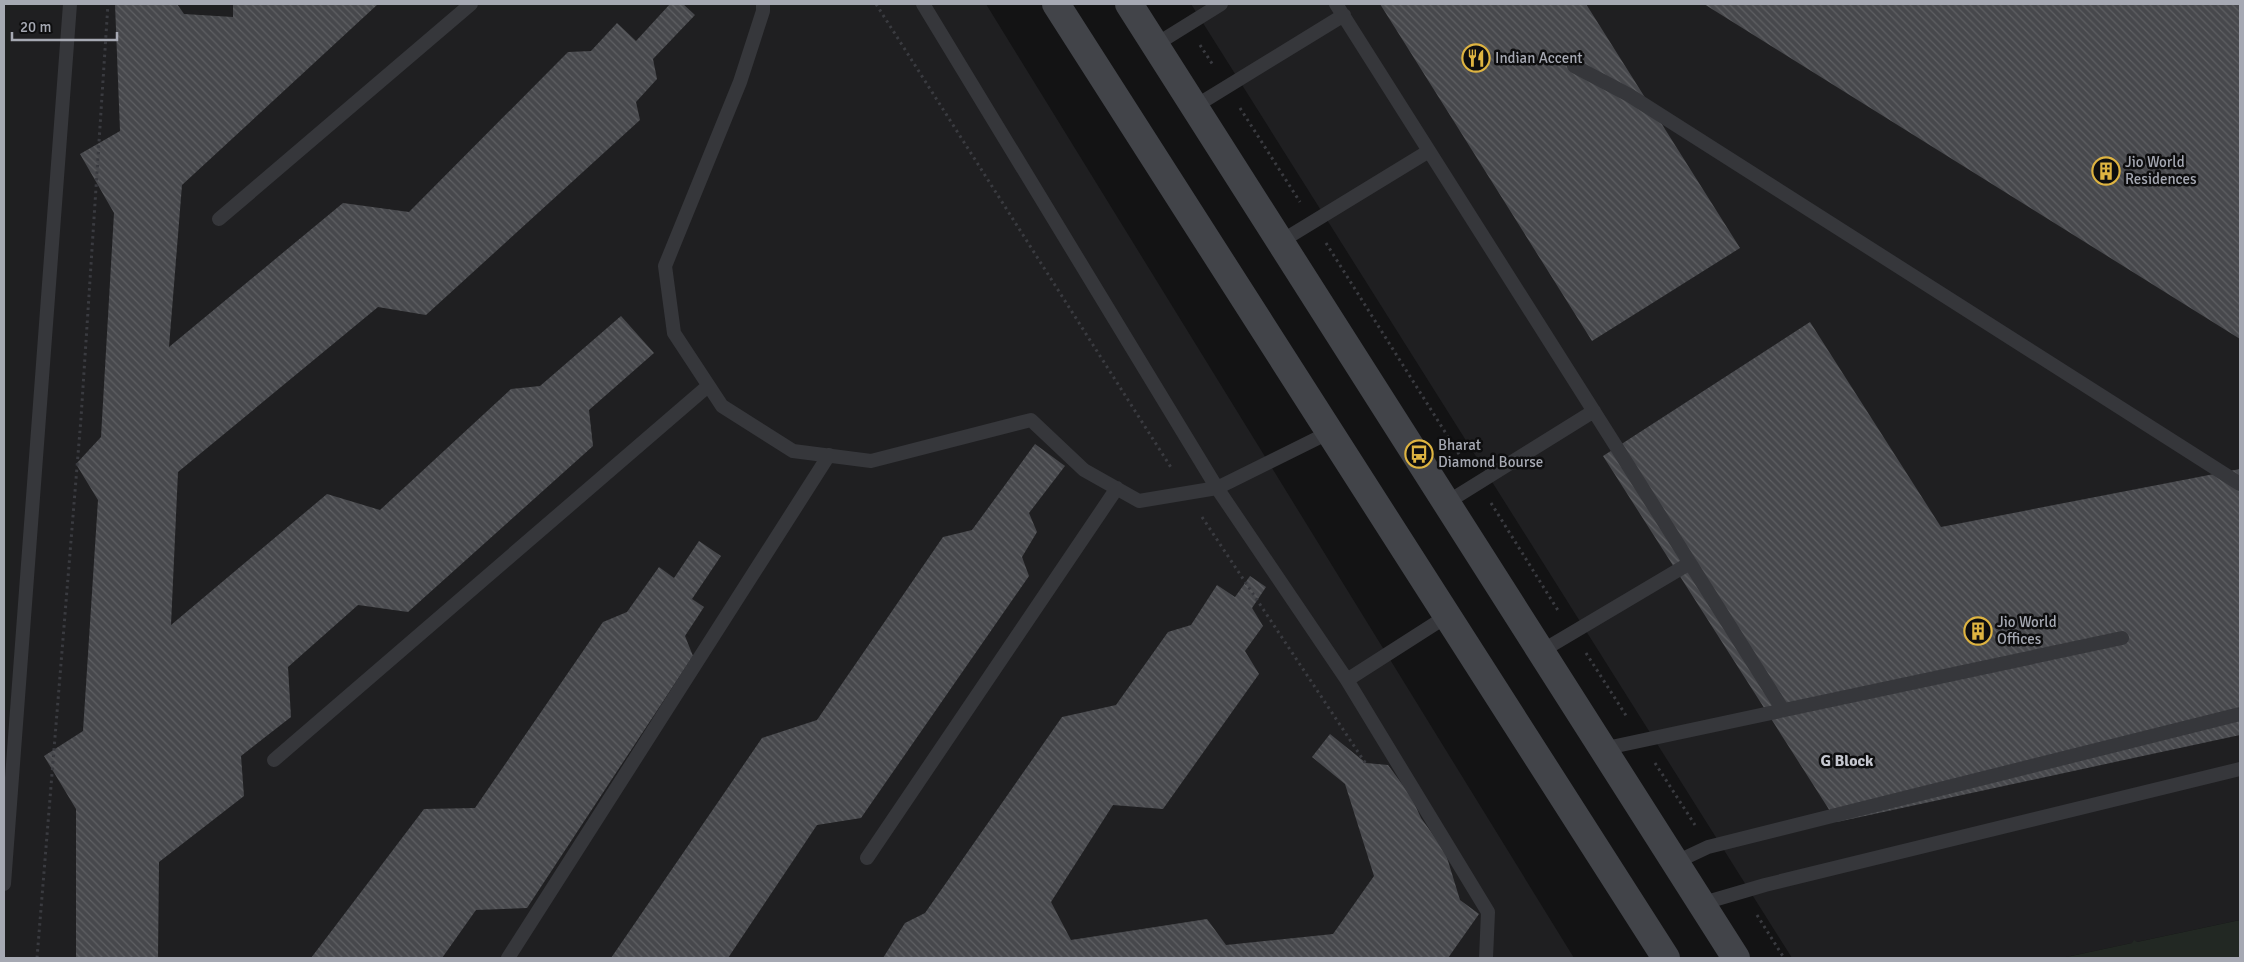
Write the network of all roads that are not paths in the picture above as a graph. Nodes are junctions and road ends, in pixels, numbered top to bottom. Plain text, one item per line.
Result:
1 (70, 4) edge
2 (471, 4) edge
3 (763, 4) edge
4 (923, 4) edge
5 (1056, 4) edge
6 (1129, 4) edge
7 (1221, 4) edge
8 (1340, 10) edge
9 (1155, 45) junction
10 (1574, 66) dead end
11 (1194, 107) junction
12 (1429, 151) junction
13 (219, 219) dead end
14 (1280, 242) junction
15 (708, 386) junction
16 (1594, 411) junction
17 (1330, 432) junction
18 (830, 455) junction
19 (2240, 484) edge
20 (1117, 488) junction
21 (1217, 488) junction
22 (1446, 503) junction
23 (1690, 563) junction
24 (1447, 616) junction
25 (2122, 638) dead end
26 (1540, 652) junction
27 (1347, 680) junction
28 (1783, 710) junction
29 (2240, 714) edge
30 (1602, 749) junction
31 (274, 760) dead end
32 (2240, 769) edge
33 (867, 858) dead end
34 (1674, 863) junction
35 (4, 884) edge
36 (1700, 904) junction
37 (508, 958) edge
38 (1486, 958) edge
39 (1666, 958) edge
40 (1736, 958) edge

1 - 35 lane
2 - 13 lane
3 - 15 lane
4 - 21 lane
5 - 17 main road
6 - 9 main road
7 - 9 lane
8 - 11 lane
8 - 12 lane
9 - 11 main road
10 - 19 lane
11 - 14 main road
12 - 14 lane
12 - 16 lane
14 - 22 main road
15 - 18 lane
15 - 31 lane
16 - 22 lane
16 - 23 lane
17 - 21 lane
17 - 24 main road
18 - 20 lane
18 - 37 lane
20 - 21 lane
20 - 33 lane
21 - 27 lane
22 - 26 main road
23 - 26 lane
23 - 28 lane
24 - 27 lane
24 - 39 main road
25 - 28 lane
26 - 30 main road
27 - 38 lane
28 - 30 lane
29 - 34 lane
30 - 34 main road
32 - 36 lane
34 - 36 main road
36 - 40 main road

